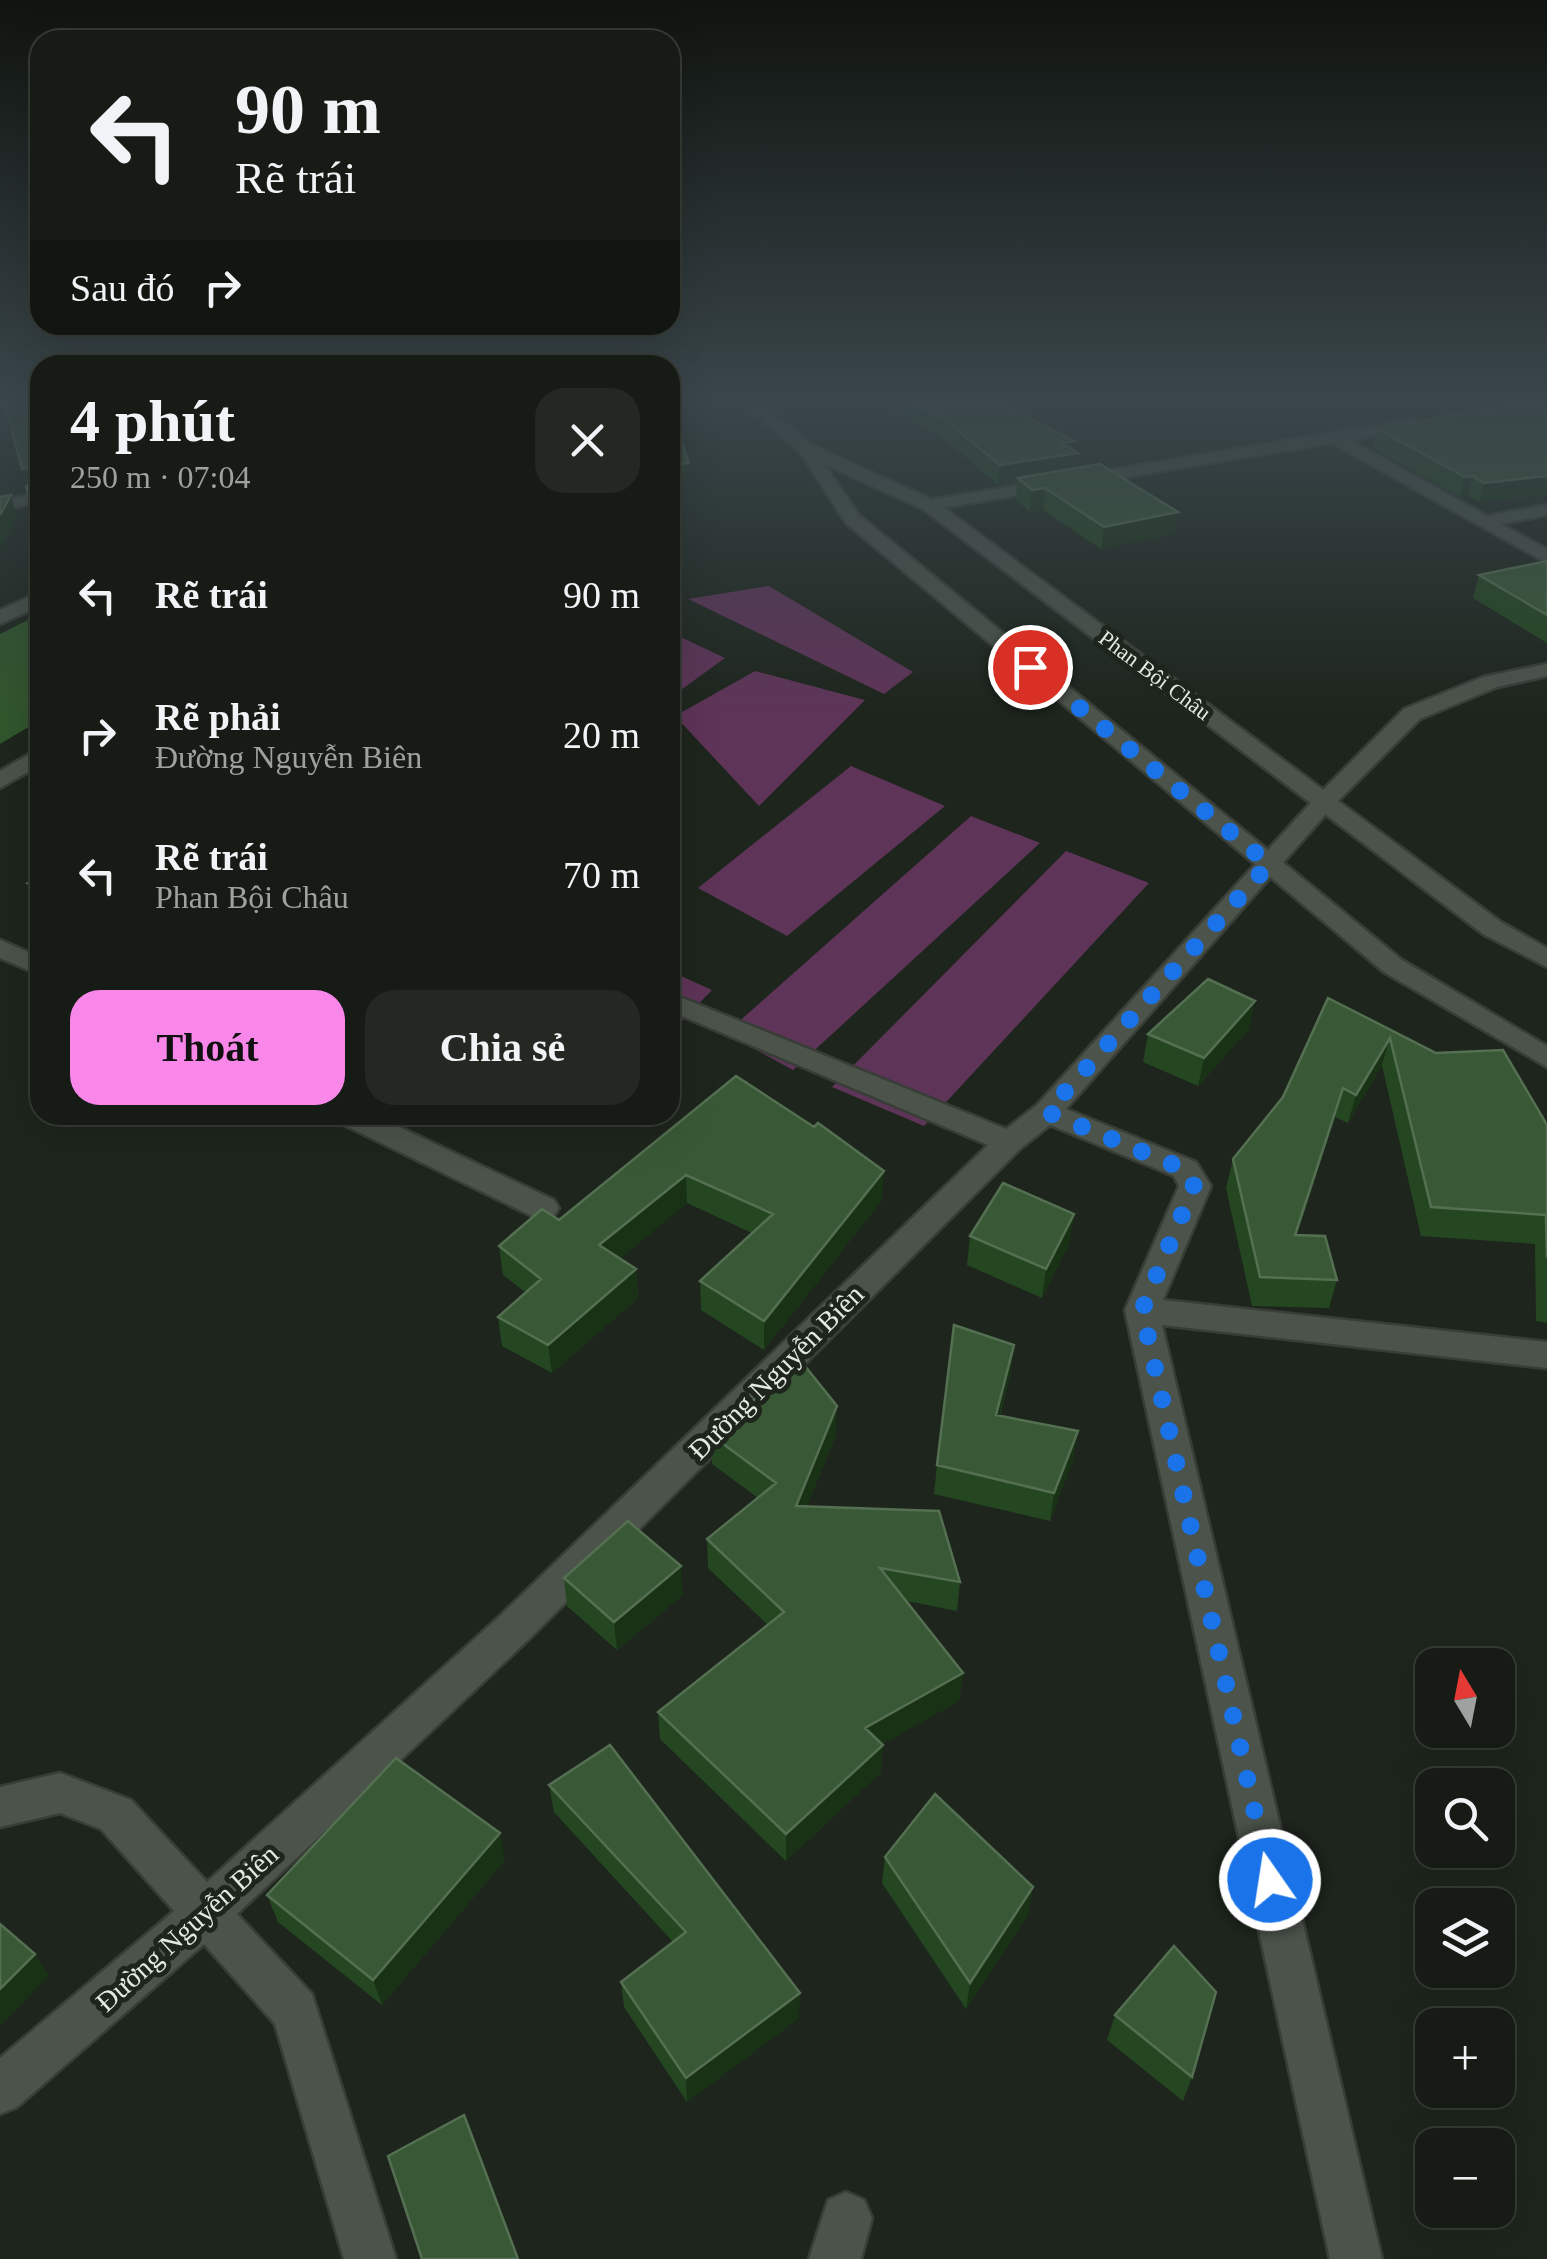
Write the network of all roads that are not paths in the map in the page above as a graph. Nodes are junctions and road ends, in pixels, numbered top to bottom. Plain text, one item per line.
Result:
1 (842, 503) edge
2 (925, 503) edge
3 (937, 503) edge
4 (1449, 503) edge
5 (928, 505) junction
6 (1547, 510) edge
7 (1482, 522) junction
8 (1547, 557) edge
9 (30, 603) edge
10 (0, 618) edge
11 (1547, 670) edge
12 (30, 762) edge
13 (0, 781) edge
14 (1324, 802) junction
15 (1269, 864) junction
16 (0, 948) edge
17 (1547, 959) edge
18 (30, 962) edge
19 (680, 1005) edge
20 (1547, 1058) edge
21 (1047, 1112) junction
22 (370, 1125) edge
23 (1009, 1142) junction
24 (543, 1208) edge
25 (1142, 1310) junction
26 (1547, 1354) edge
27 (0, 1808) edge
28 (204, 1913) junction
29 (0, 2090) edge
30 (370, 2259) edge
31 (1356, 2259) edge

1 - 15 street
2 - 5 street, Phan Bội Châu
3 - 5 street
4 - 7 street
5 - 14 street, Phan Bội Châu
6 - 7 street
7 - 8 street
9 - 10 street
11 - 14 street, Đường Nguyễn Biên
12 - 13 street
14 - 15 street, Đường Nguyễn Biên
14 - 17 street, Phan Bội Châu
15 - 20 street
15 - 21 street, Đường Nguyễn Biên
16 - 18 street
19 - 23 street
21 - 23 street, Đường Nguyễn Biên
21 - 25 street
22 - 24 street
23 - 28 street, Đường Nguyễn Biên
25 - 26 street
25 - 31 street
27 - 28 street
28 - 29 street, Đường Nguyễn Biên
28 - 30 street

